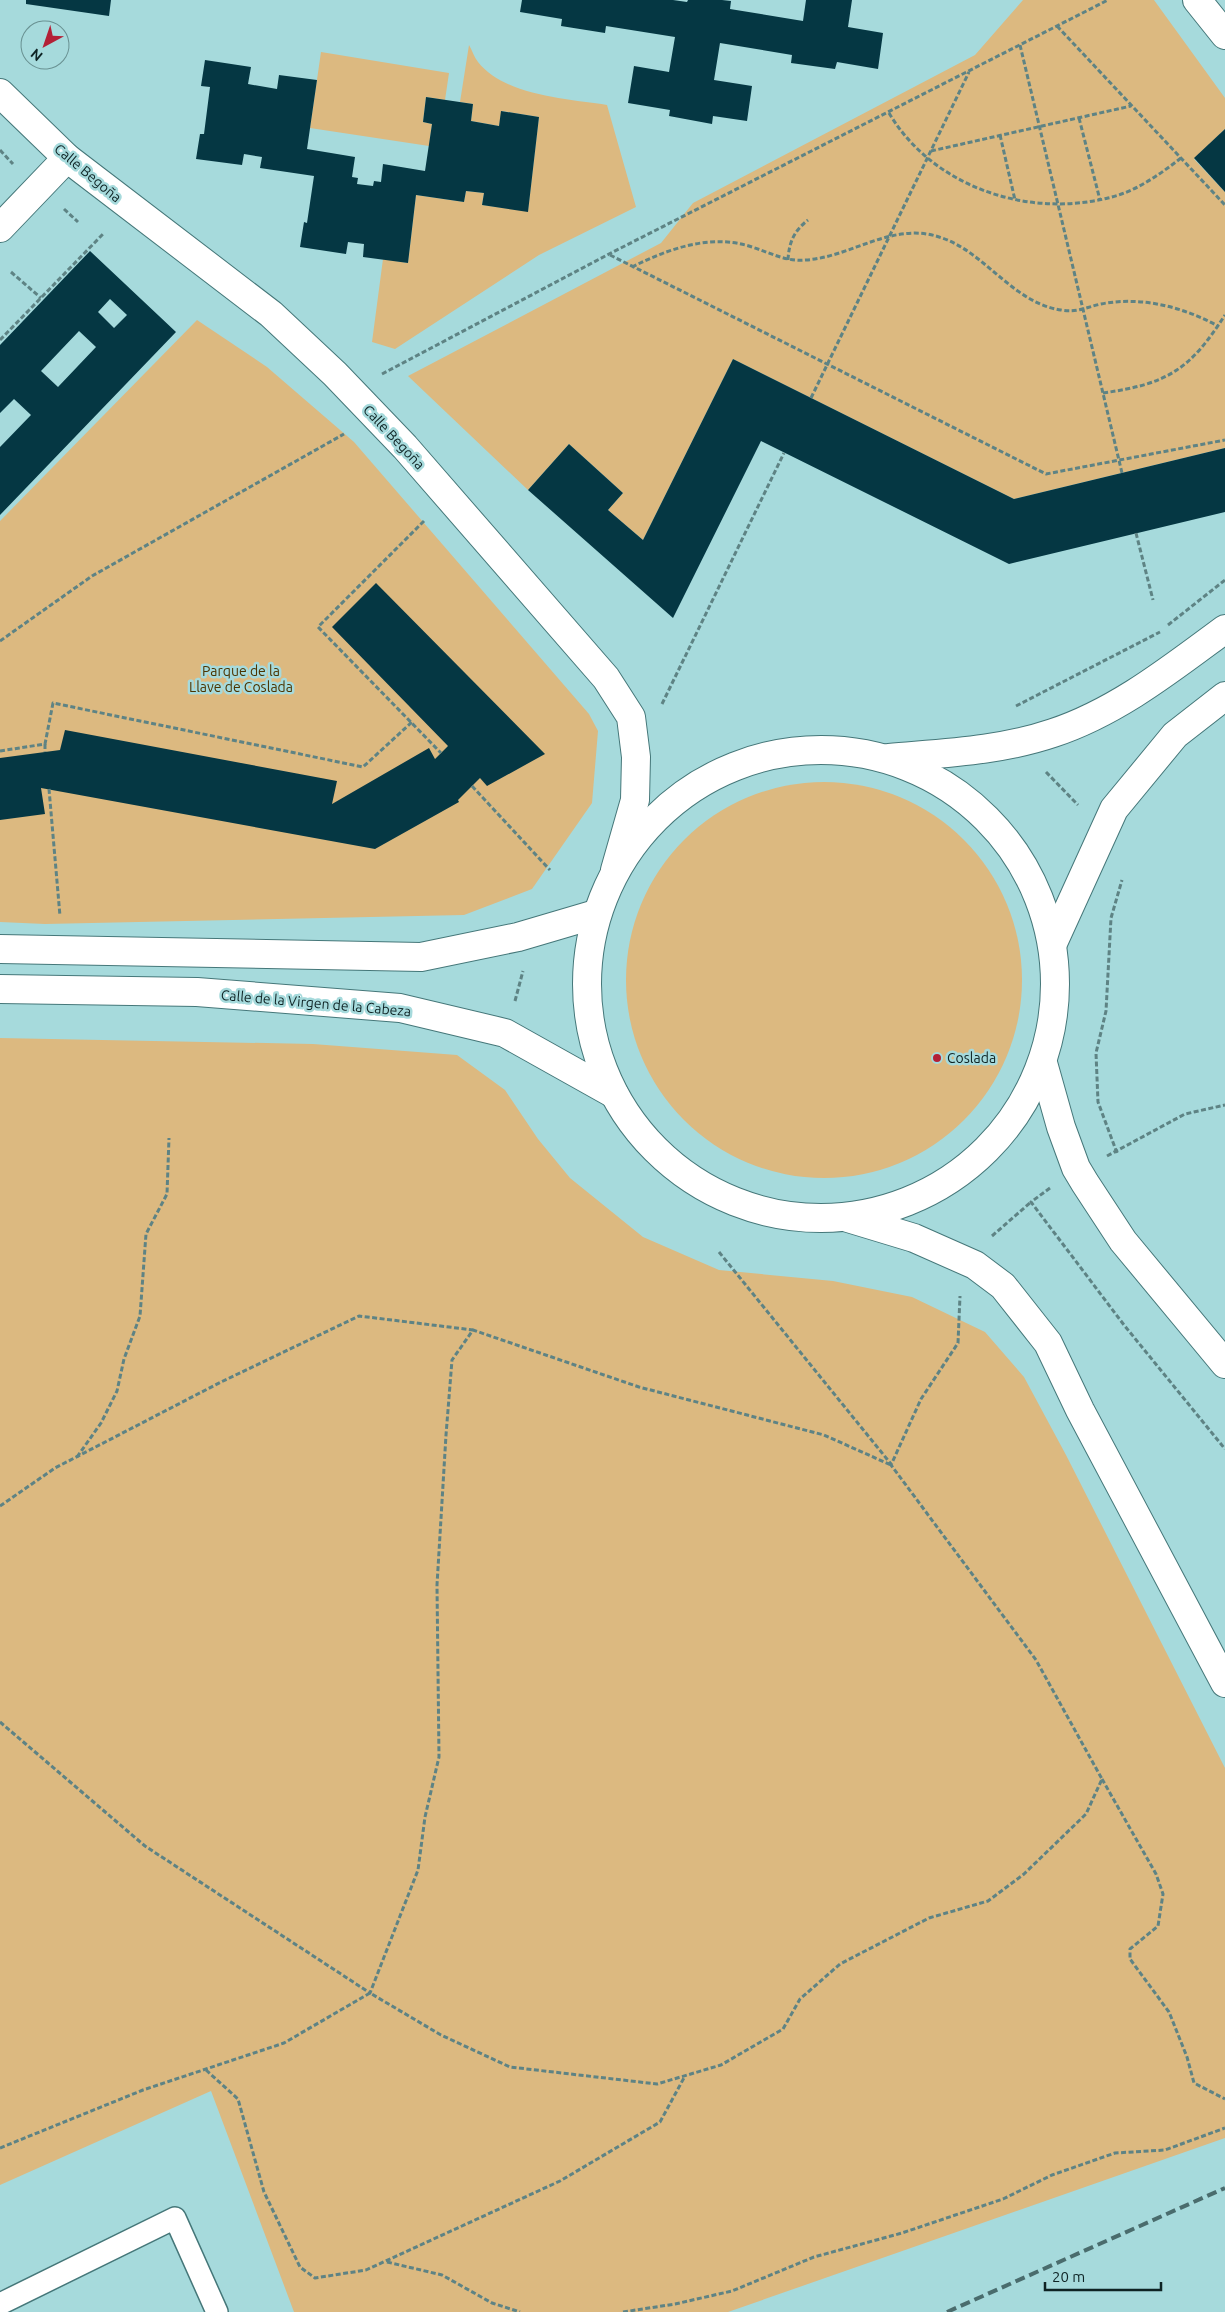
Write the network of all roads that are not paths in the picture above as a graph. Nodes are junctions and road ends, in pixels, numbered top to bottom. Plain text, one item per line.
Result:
1 (1197, 0) edge
2 (1225, 35) edge
3 (0, 93) edge
4 (67, 158) junction
5 (0, 228) edge
6 (1225, 629) edge
7 (1225, 696) edge
8 (887, 759) junction
9 (615, 870) junction
10 (596, 914) junction
11 (1053, 943) junction
12 (0, 948) edge
13 (0, 989) edge
14 (1043, 1063) junction
15 (614, 1094) junction
16 (846, 1218) junction
17 (1225, 1364) edge
18 (1225, 1684) edge
19 (0, 2304) edge
20 (217, 2312) edge

1 - 2 main road
3 - 4 main road, Calle Begoña
4 - 5 main road
4 - 9 main road, Calle Begoña
6 - 8 main road
7 - 11 main road
8 - 9 main road
8 - 11 main road
9 - 10 main road
10 - 12 main road
10 - 15 main road
11 - 14 main road
13 - 15 main road, Calle de la Virgen de la Cabeza
14 - 16 main road
14 - 17 main road
15 - 16 main road
16 - 18 main road
19 - 20 lane

